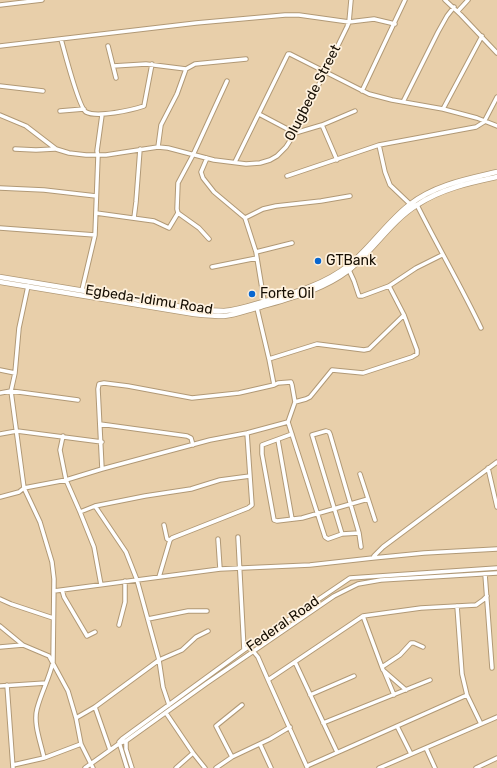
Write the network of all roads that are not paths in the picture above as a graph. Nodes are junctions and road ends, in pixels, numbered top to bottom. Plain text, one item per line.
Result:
1 (42, 0) edge
2 (351, 0) edge
3 (405, 0) edge
4 (445, 0) edge
5 (468, 0) edge
6 (0, 5) edge
7 (454, 8) junction
8 (458, 11) junction
9 (349, 22) junction
10 (395, 24) junction
11 (482, 36) junction
12 (61, 39) junction
13 (0, 46) edge
14 (108, 46) dead end
15 (497, 53) edge
16 (246, 59) dead end
17 (152, 64) junction
18 (114, 66) junction
19 (186, 69) junction
20 (325, 71) junction
21 (116, 78) dead end
22 (227, 81) dead end
23 (0, 86) edge
24 (43, 90) dead end
25 (362, 92) junction
26 (497, 97) edge
27 (404, 102) junction
28 (84, 109) junction
29 (443, 109) junction
30 (60, 111) dead end
31 (355, 111) dead end
32 (259, 114) junction
33 (0, 115) edge
34 (102, 115) junction
35 (484, 122) junction
36 (322, 125) junction
37 (497, 126) edge
38 (295, 132) junction
39 (379, 145) junction
40 (158, 147) junction
41 (15, 149) dead end
42 (56, 149) junction
43 (140, 149) junction
44 (193, 155) junction
45 (98, 156) junction
46 (207, 158) junction
47 (337, 160) junction
48 (235, 162) junction
49 (497, 172) edge
50 (286, 176) dead end
51 (497, 177) edge
52 (0, 188) edge
53 (96, 196) junction
54 (350, 196) dead end
55 (410, 204) junction
56 (417, 205) junction
57 (96, 213) junction
58 (178, 213) junction
59 (134, 218) junction
60 (245, 218) junction
61 (0, 228) edge
62 (95, 235) junction
63 (382, 235) junction
64 (209, 239) dead end
65 (292, 243) dead end
66 (256, 252) junction
67 (442, 255) junction
68 (257, 258) junction
69 (212, 267) dead end
70 (349, 270) junction
71 (0, 277) edge
72 (0, 282) edge
73 (28, 286) junction
74 (389, 286) junction
75 (82, 290) junction
76 (264, 302) junction
77 (256, 308) junction
78 (404, 315) junction
79 (481, 328) dead end
80 (269, 359) junction
81 (0, 370) edge
82 (15, 373) junction
83 (274, 385) junction
84 (11, 391) junction
85 (0, 393) edge
86 (78, 400) dead end
87 (294, 402) junction
88 (288, 422) junction
89 (100, 424) junction
90 (18, 431) junction
91 (247, 433) junction
92 (0, 434) edge
93 (292, 434) junction
94 (63, 436) junction
95 (278, 440) junction
96 (102, 442) junction
97 (193, 445) junction
98 (497, 462) edge
99 (488, 468) junction
100 (102, 469) junction
101 (360, 474) dead end
102 (250, 476) junction
103 (66, 480) junction
104 (24, 488) junction
105 (0, 497) edge
106 (368, 499) junction
107 (351, 504) junction
108 (96, 506) junction
109 (496, 507) edge
110 (334, 509) junction
111 (80, 512) junction
112 (318, 513) junction
113 (292, 519) junction
114 (375, 520) dead end
115 (164, 524) dead end
116 (359, 533) junction
117 (342, 534) junction
118 (238, 537) dead end
119 (218, 539) dead end
120 (170, 540) junction
121 (361, 547) dead end
122 (497, 548) edge
123 (373, 558) junction
124 (240, 568) junction
125 (497, 568) edge
126 (220, 569) junction
127 (497, 573) edge
128 (485, 574) junction
129 (159, 577) junction
130 (137, 580) junction
131 (125, 581) junction
132 (101, 585) junction
133 (62, 590) junction
134 (54, 591) junction
135 (486, 596) junction
136 (0, 599) edge
137 (457, 606) junction
138 (308, 607) junction
139 (207, 611) dead end
140 (312, 612) junction
141 (363, 616) junction
142 (53, 618) junction
143 (148, 619) junction
144 (119, 625) dead end
145 (0, 626) edge
146 (208, 631) dead end
147 (96, 632) dead end
148 (23, 645) junction
149 (0, 646) edge
150 (423, 647) dead end
151 (244, 650) junction
152 (252, 651) junction
153 (159, 660) junction
154 (53, 662) junction
155 (295, 662) junction
156 (382, 668) junction
157 (492, 668) dead end
158 (354, 676) dead end
159 (268, 680) junction
160 (430, 680) dead end
161 (46, 683) junction
162 (7, 685) junction
163 (0, 686) edge
164 (406, 690) junction
165 (310, 695) junction
166 (394, 695) junction
167 (467, 695) junction
168 (168, 705) junction
169 (242, 705) dead end
170 (96, 707) junction
171 (166, 713) junction
172 (497, 717) edge
173 (76, 718) junction
174 (323, 723) junction
175 (481, 724) junction
176 (397, 726) junction
177 (290, 727) junction
178 (126, 741) junction
179 (120, 743) junction
180 (81, 744) junction
181 (260, 744) junction
182 (426, 748) junction
183 (110, 750) junction
184 (337, 752) junction
185 (193, 753) junction
186 (410, 754) junction
187 (232, 757) junction
188 (44, 758) junction
189 (497, 758) edge
190 (91, 764) junction
191 (13, 767) edge
192 (307, 767) edge
193 (85, 768) edge
194 (93, 768) edge
195 (127, 768) edge
196 (132, 768) edge
197 (176, 768) edge
198 (206, 768) edge
199 (216, 768) edge
200 (271, 768) edge
201 (379, 768) edge
202 (435, 768) edge
203 (476, 768) edge

1 - 6 street
2 - 9 street, Olugbede Street
3 - 10 street
4 - 7 street
5 - 8 street
7 - 8 street
7 - 27 street
8 - 11 street
9 - 10 street
9 - 12 street
9 - 20 street, Olugbede Street
10 - 25 street
11 - 15 street
11 - 29 street
12 - 13 street
12 - 28 street
14 - 18 street
16 - 19 street
17 - 18 street
17 - 19 street
17 - 34 street
18 - 21 street
19 - 40 street
20 - 25 street
20 - 32 street
20 - 38 street, Olugbede Street
22 - 44 street
23 - 24 street
25 - 27 street
26 - 35 street
27 - 29 street
28 - 30 street
28 - 34 street
29 - 35 street
31 - 36 street
32 - 38 street
32 - 48 street
33 - 42 street, Olugbede Street
34 - 45 street
35 - 37 street
35 - 39 street
36 - 38 street
36 - 47 street
38 - 48 street, Olugbede Street
39 - 47 street
39 - 55 street
40 - 43 street, Olugbede Street
40 - 44 street, Olugbede Street
41 - 42 street
42 - 45 street, Olugbede Street
43 - 45 street, Olugbede Street
43 - 59 street
44 - 46 street, Olugbede Street
44 - 58 street
45 - 53 street
46 - 48 street, Olugbede Street
46 - 60 street
47 - 50 street
49 - 55 main road, Egbeda-Idimu Road
51 - 56 main road, Egbeda-Idimu Road
52 - 53 street
53 - 57 street
54 - 60 street
55 - 63 main road, Egbeda-Idimu Road
56 - 63 main road, Egbeda-Idimu Road
56 - 67 street
57 - 59 street
57 - 62 street
58 - 59 street
58 - 64 street
60 - 66 street
61 - 62 street
62 - 75 street
63 - 70 main road, Egbeda-Idimu Road
63 - 76 main road, Egbeda-Idimu Road
65 - 66 street
66 - 68 street
67 - 74 street
67 - 79 street
68 - 69 street
68 - 76 street
70 - 74 street
70 - 77 main road, Egbeda-Idimu Road
71 - 75 main road, Egbeda-Idimu Road
72 - 73 main road, Egbeda-Idimu Road
73 - 77 main road, Egbeda-Idimu Road
73 - 82 street
74 - 78 street
75 - 76 main road, Egbeda-Idimu Road
77 - 80 street
78 - 80 street
78 - 87 street
80 - 83 street
81 - 82 street
82 - 84 street
83 - 87 street
83 - 89 street
84 - 85 street
84 - 86 street
84 - 90 street
87 - 88 street
88 - 91 street
88 - 93 street
89 - 96 street
89 - 97 street
90 - 92 street
90 - 94 street
90 - 104 street
91 - 97 street
91 - 102 street
93 - 95 street
93 - 112 street
94 - 96 street
94 - 103 street
95 - 113 street
95 - 113 street
96 - 100 street
97 - 100 street
98 - 99 street
99 - 109 street
99 - 123 street
100 - 103 street
101 - 106 street
102 - 108 street
102 - 120 street
103 - 104 street
103 - 111 street
104 - 105 street
104 - 134 street
106 - 107 street
106 - 114 street
107 - 110 street
107 - 110 street
107 - 116 street
108 - 111 street
108 - 130 street
110 - 112 street
110 - 117 street
111 - 132 street
112 - 113 street
112 - 117 street
115 - 120 street
116 - 117 street
116 - 121 street
118 - 124 street
119 - 126 street
120 - 129 street
122 - 123 street
123 - 124 street
124 - 126 street
124 - 151 street
125 - 138 street, Federal Road
126 - 129 street
127 - 128 street, Federal Road
128 - 135 street
128 - 140 street, Federal Road
129 - 130 street
130 - 131 street
130 - 143 street
131 - 132 street
131 - 144 street
132 - 133 street
133 - 134 street
133 - 147 street
134 - 142 street
135 - 137 street
135 - 157 street
136 - 142 street
137 - 141 street
137 - 167 street
138 - 140 street
138 - 151 street, Federal Road
139 - 143 street
140 - 152 street, Federal Road
141 - 155 street
141 - 156 street
142 - 154 street
143 - 153 street
145 - 148 street
146 - 153 street
148 - 149 street
148 - 154 street
150 - 156 street
151 - 168 street, Federal Road
152 - 159 street
152 - 171 street, Federal Road
153 - 168 street
153 - 170 street
154 - 161 street
154 - 173 street
155 - 159 street
155 - 165 street
156 - 164 street
156 - 166 street
158 - 165 street
159 - 177 street
160 - 164 street
161 - 162 street
161 - 188 street
162 - 163 street
162 - 191 street
164 - 166 street
165 - 174 street
166 - 174 street
167 - 175 street
167 - 176 street
168 - 179 street, Federal Road
169 - 187 street
170 - 173 street
170 - 183 street
171 - 178 street, Federal Road
171 - 185 street
172 - 175 street
173 - 180 street
174 - 184 street
175 - 182 street
176 - 184 street
176 - 186 street
177 - 181 street
177 - 192 street
178 - 179 street, Federal Road
178 - 196 street
179 - 183 street
179 - 195 street
180 - 188 street
180 - 190 street
181 - 187 street
181 - 200 street
182 - 186 street
182 - 202 street
183 - 190 street
184 - 192 street
185 - 197 street
185 - 198 street
186 - 201 street
187 - 199 street
188 - 191 street
189 - 203 street
190 - 193 street
190 - 194 street

